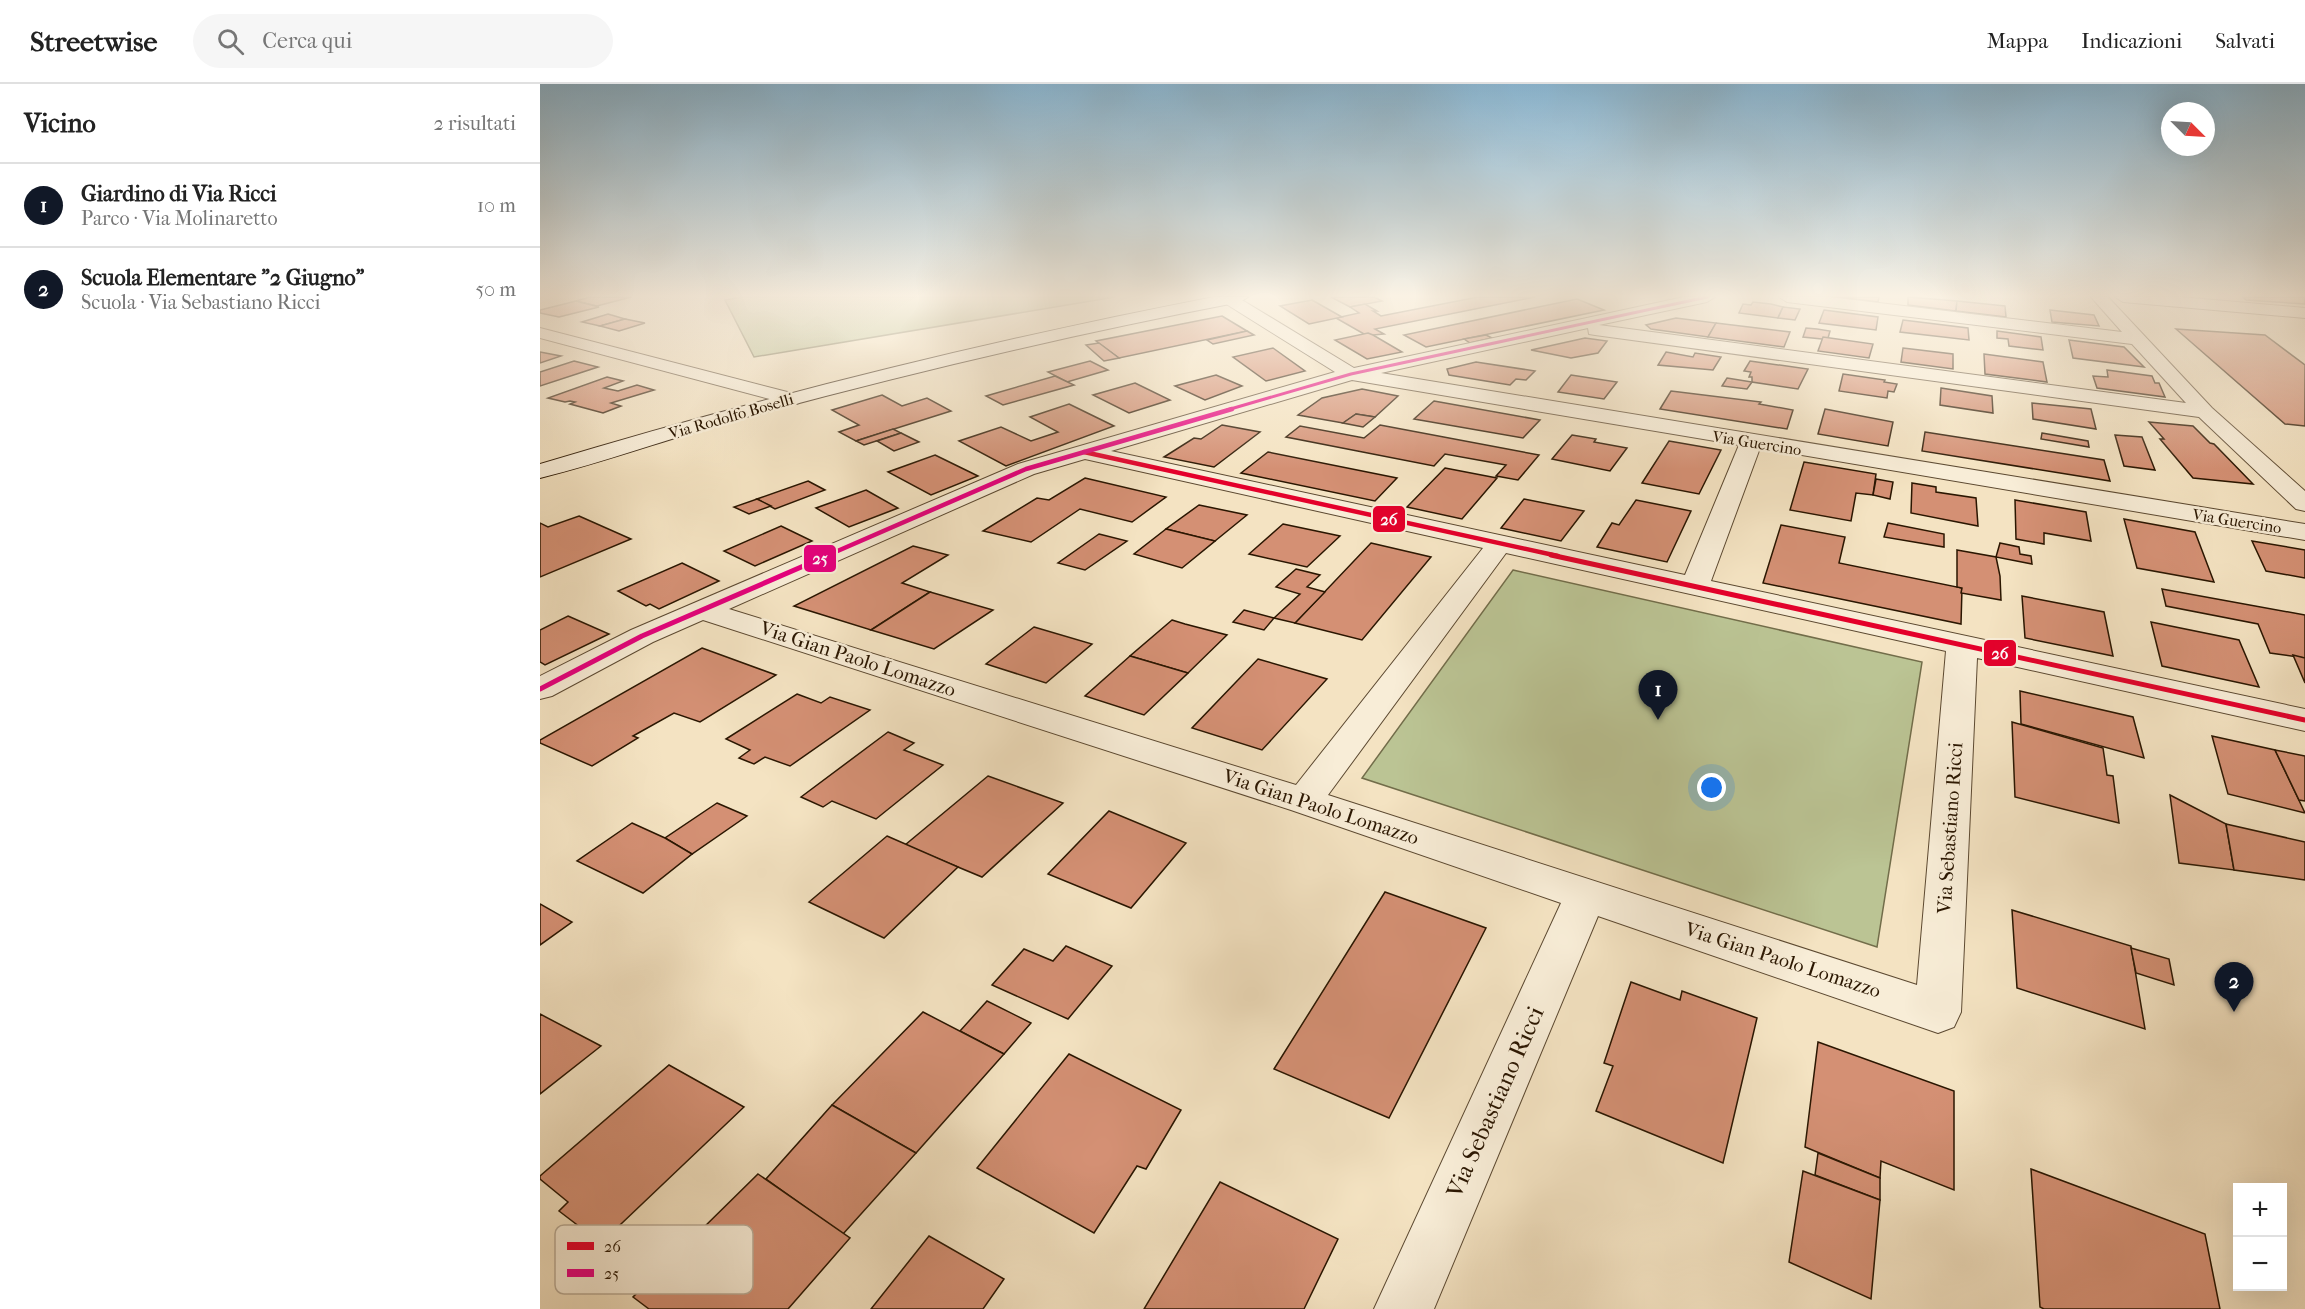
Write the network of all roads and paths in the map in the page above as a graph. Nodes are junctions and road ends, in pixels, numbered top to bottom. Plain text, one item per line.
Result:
1 (621, 354) edge
2 (973, 354) edge
3 (1321, 354) edge
4 (1442, 354) edge
5 (1779, 354) edge
6 (2151, 354) edge
7 (1351, 374) junction
8 (792, 399) junction
9 (2205, 412) junction
10 (1751, 442) junction
11 (1084, 452) junction
12 (540, 471) edge
13 (2305, 504) edge
14 (2305, 532) edge
15 (1500, 543) junction
16 (1695, 586) junction
17 (702, 610) junction
18 (1962, 644) junction
19 (540, 689) edge
20 (2305, 720) edge
21 (1304, 801) junction
22 (1586, 895) junction
23 (1938, 1012) joint
24 (1404, 1309) edge

1 - 8 street
2 - 8 street, Via Rodolfo Boselli
3 - 7 street, Via Guercino
4 - 7 street
5 - 9 street
6 - 9 street
7 - 10 street, Via Guercino
7 - 11 street
8 - 12 street, Via Rodolfo Boselli
9 - 13 street
10 - 14 street, Via Guercino
10 - 16 street
11 - 15 street
11 - 17 street
15 - 16 street
15 - 21 street
16 - 18 street
17 - 19 street
17 - 21 street, Via Gian Paolo Lomazzo
18 - 20 street
18 - 23 street, Via Sebastiano Ricci
21 - 22 street, Via Gian Paolo Lomazzo
22 - 23 street, Via Gian Paolo Lomazzo
22 - 24 street, Via Sebastiano Ricci

